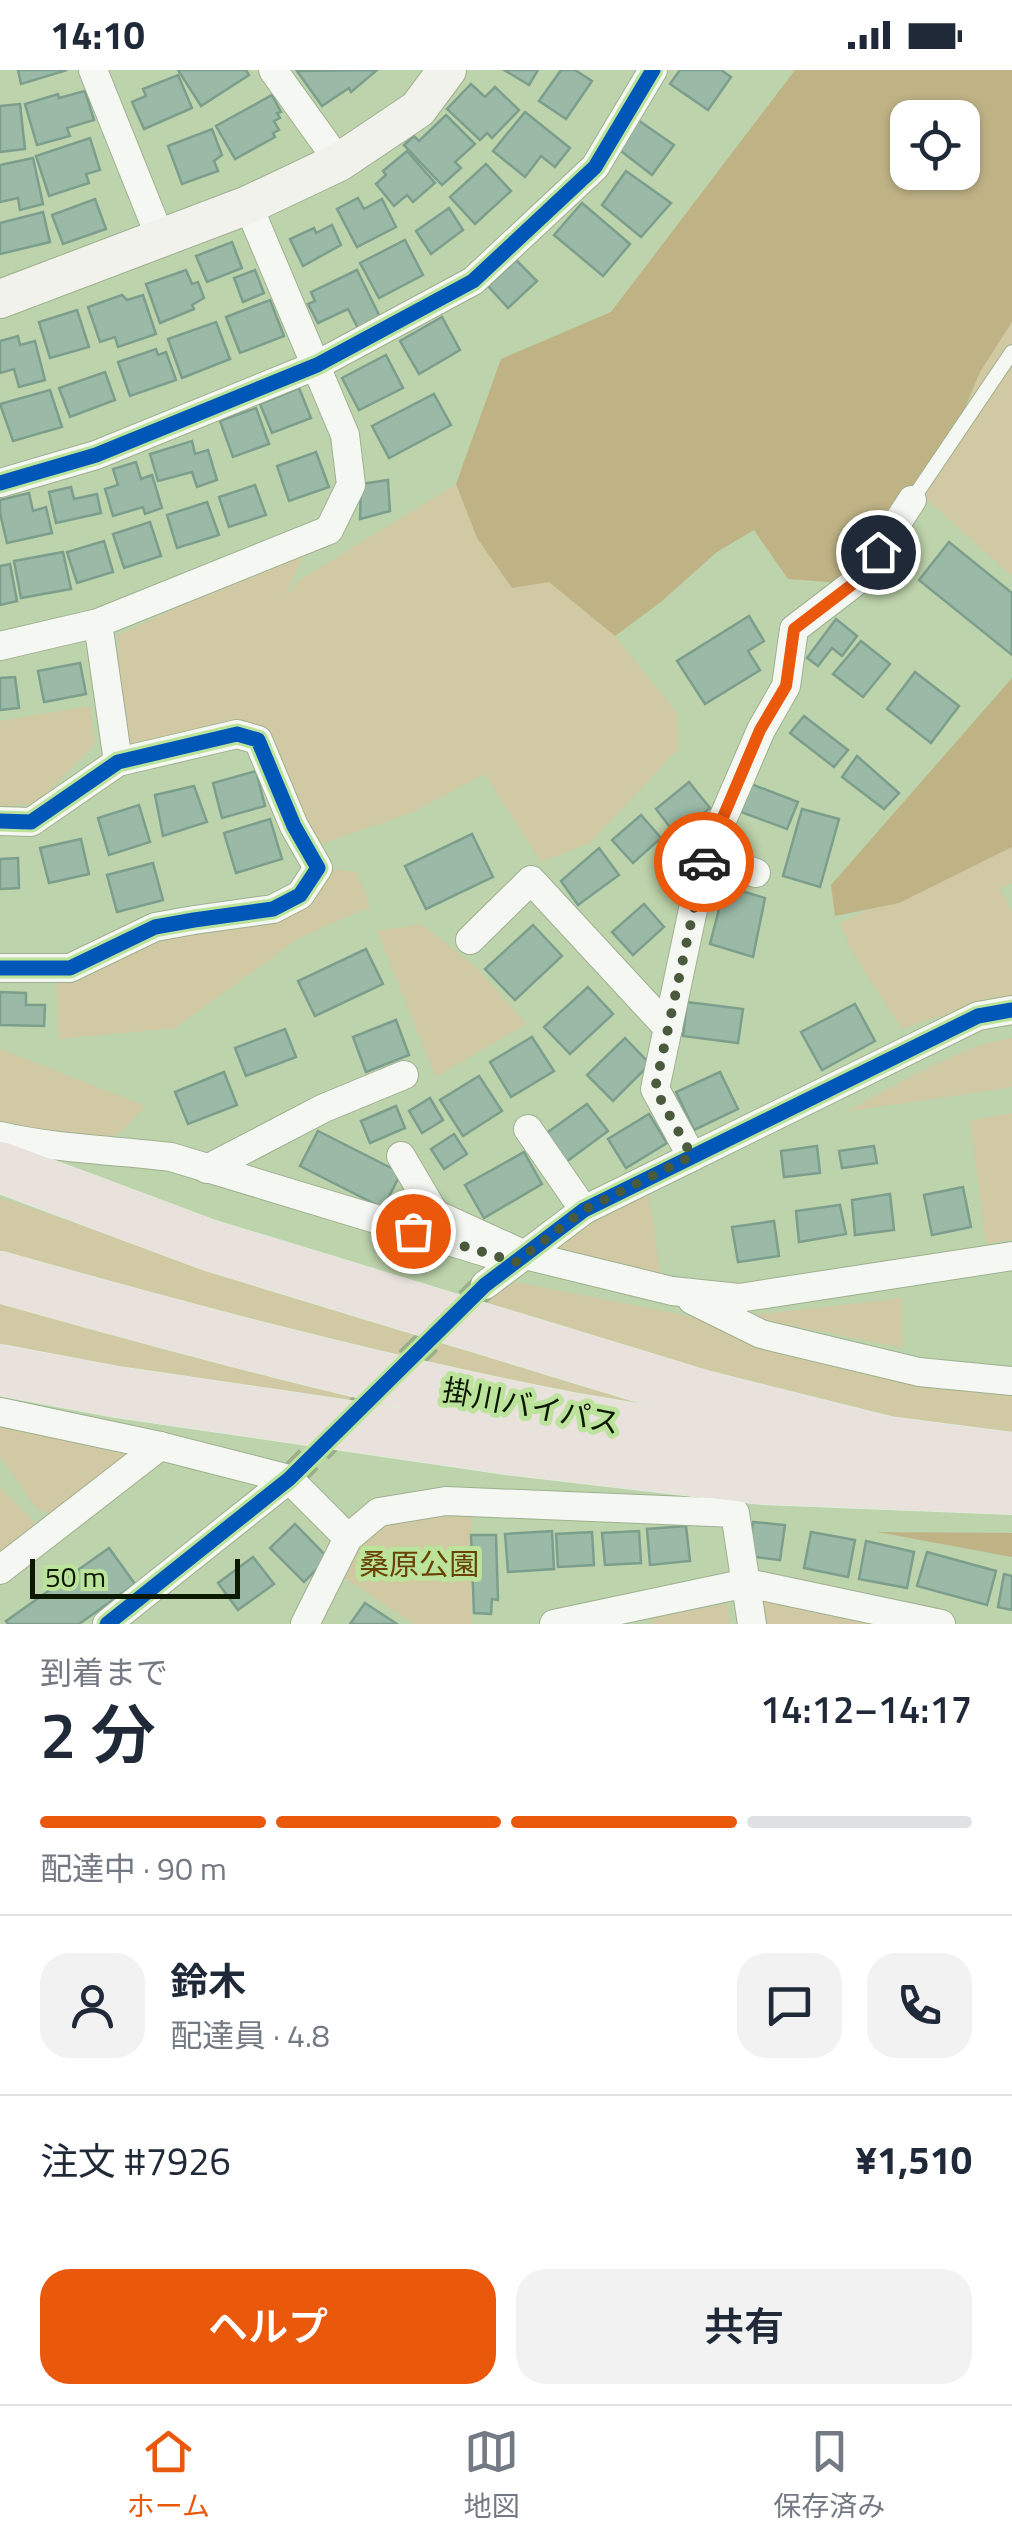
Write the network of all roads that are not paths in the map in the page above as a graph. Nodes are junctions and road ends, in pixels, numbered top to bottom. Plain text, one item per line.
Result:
1 (93, 70) edge
2 (273, 70) edge
3 (447, 70) edge
4 (653, 70) edge
5 (338, 162) junction
6 (248, 206) junction
7 (160, 237) junction
8 (0, 299) edge
9 (1012, 352) edge
10 (318, 365) junction
11 (0, 483) edge
12 (912, 500) joint
13 (98, 623) junction
14 (0, 646) edge
15 (118, 762) junction
16 (0, 821) edge
17 (707, 854) junction
18 (756, 873) dead end
19 (470, 940) dead end
20 (0, 968) edge
21 (1012, 1010) edge
22 (668, 1028) junction
23 (404, 1075) dead end
24 (528, 1129) dead end
25 (0, 1136) edge
26 (402, 1156) dead end
27 (692, 1156) junction
28 (0, 1167) edge
29 (208, 1168) junction
30 (584, 1210) junction
31 (1012, 1256) edge
32 (520, 1258) junction
33 (0, 1277) edge
34 (485, 1285) tunnel mouth
35 (672, 1291) junction
36 (0, 1370) edge
37 (1012, 1381) edge
38 (0, 1412) edge
39 (160, 1446) junction
40 (1012, 1458) edge
41 (290, 1480) junction
42 (1012, 1485) edge
43 (348, 1538) junction
44 (0, 1570) edge
45 (747, 1583) junction
46 (107, 1624) edge
47 (305, 1624) edge
48 (554, 1624) edge
49 (752, 1624) edge
50 (942, 1624) edge

1 - 7 street
2 - 5 street
3 - 5 street
4 - 10 street
5 - 6 street
6 - 7 street
6 - 10 street
7 - 8 street
9 - 12 lane
10 - 11 street
10 - 13 street
12 - 17 street
13 - 14 street
13 - 15 street
15 - 16 street
15 - 20 street
17 - 18 street
17 - 22 street
19 - 22 street
21 - 27 street
22 - 27 street
23 - 29 street
24 - 30 street
25 - 29 street
26 - 32 street
27 - 30 street
28 - 40 highway
29 - 32 street
30 - 32 street
31 - 35 street
32 - 34 street
32 - 35 street
33 - 42 highway, 掛川バイパス
35 - 37 street
36 - 42 highway
38 - 39 street
39 - 41 street
39 - 44 street
41 - 43 street
41 - 46 street
43 - 45 street
43 - 47 street
45 - 48 street
45 - 49 street
45 - 50 street

